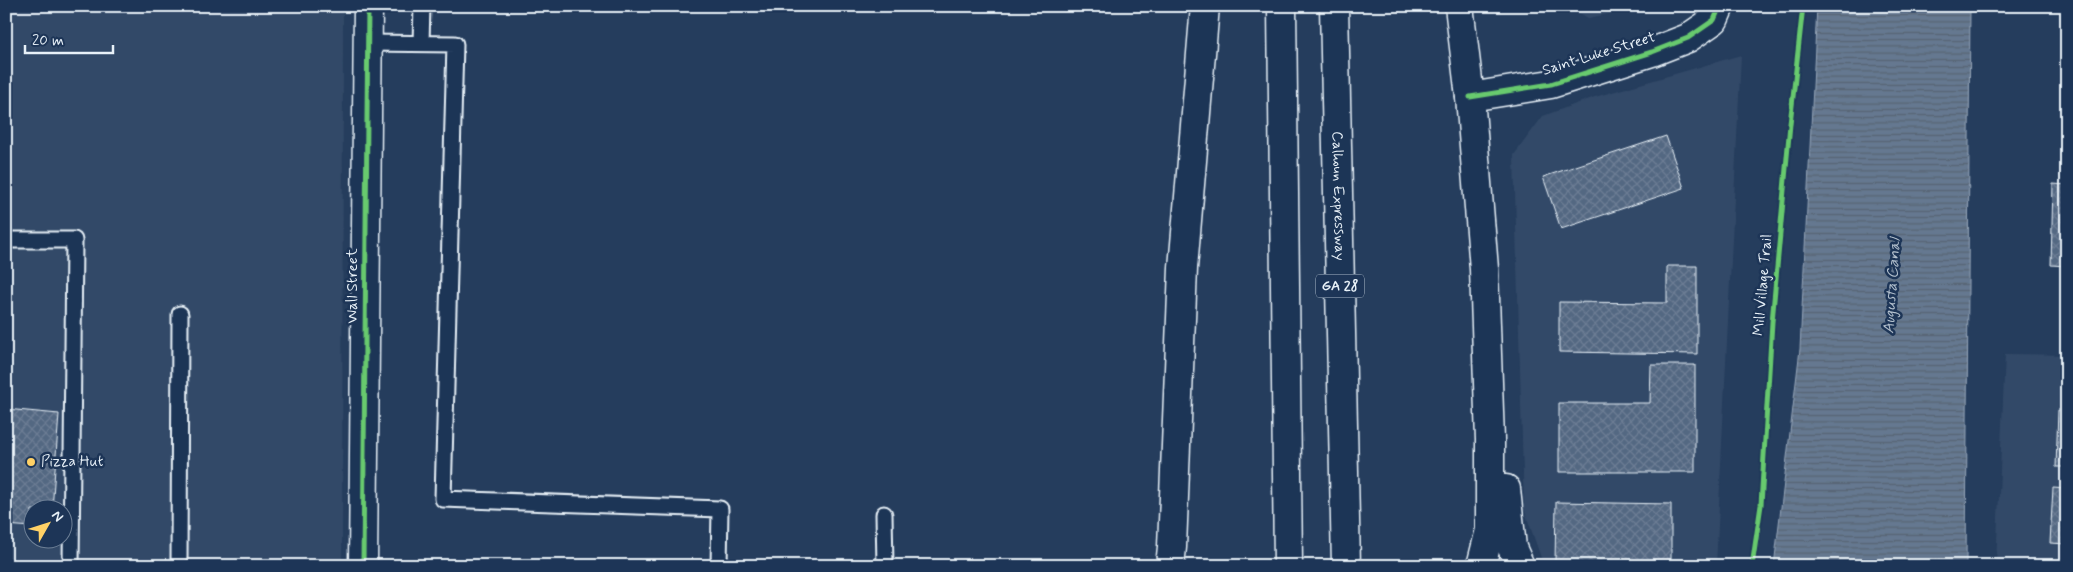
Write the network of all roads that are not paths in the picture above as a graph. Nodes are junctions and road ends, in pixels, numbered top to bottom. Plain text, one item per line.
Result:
1 (368, 6) edge
2 (422, 6) edge
3 (1205, 6) edge
4 (1282, 6) edge
5 (1334, 6) edge
6 (1459, 6) edge
7 (1720, 6) edge
8 (368, 43) junction
9 (421, 44) junction
10 (1470, 97) junction
11 (6, 240) edge
12 (180, 314) dead end
13 (1490, 440) junction
14 (884, 514) dead end
15 (1173, 560) edge
16 (72, 566) edge
17 (179, 566) edge
18 (363, 566) edge
19 (719, 566) edge
20 (885, 566) edge
21 (1288, 566) edge
22 (1346, 566) edge
23 (1480, 566) edge
24 (1520, 566) edge

1 - 8 main road, Wall Street
2 - 9 lane
3 - 15 main road
4 - 21 main road
5 - 22 main road, Calhoun Expressway / GA 28
6 - 10 main road
7 - 10 main road, Saint Luke Street
8 - 9 lane
8 - 18 main road, Wall Street
9 - 19 lane
10 - 13 main road
11 - 16 lane
12 - 17 lane
13 - 23 main road
13 - 24 main road
14 - 20 lane

